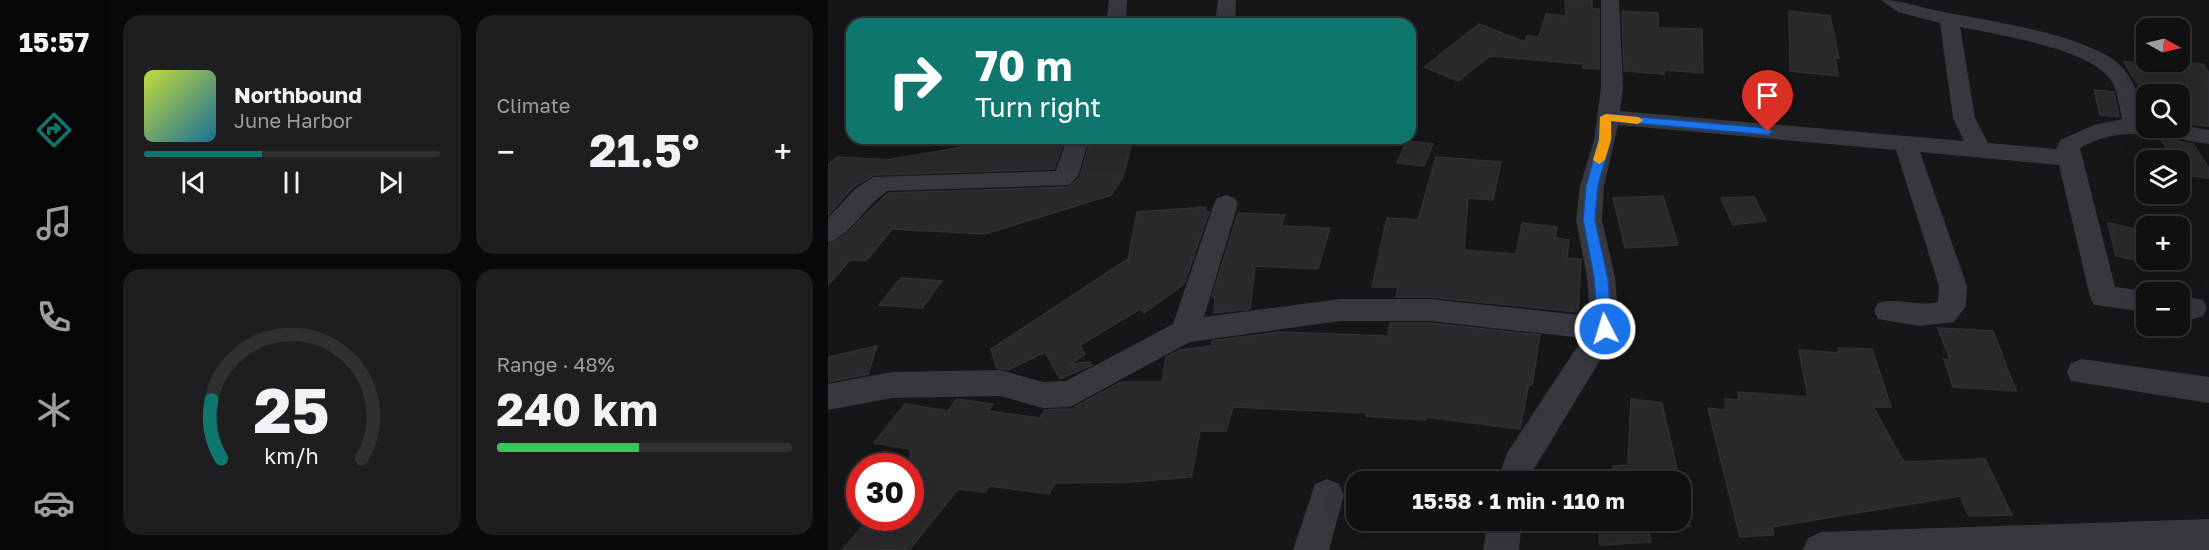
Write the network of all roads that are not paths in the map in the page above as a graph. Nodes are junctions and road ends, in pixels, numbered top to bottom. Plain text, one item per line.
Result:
1 (1118, 0) edge
2 (1227, 0) edge
3 (1610, 0) edge
4 (1890, 0) edge
5 (1116, 18) edge
6 (1226, 18) edge
7 (1948, 18) junction
8 (1606, 117) junction
9 (2136, 123) edge
10 (2136, 125) edge
11 (2190, 134) edge
12 (2209, 137) edge
13 (1076, 144) edge
14 (1906, 144) junction
15 (1980, 151) junction
16 (2068, 158) junction
17 (1226, 204) dead end
18 (828, 234) edge
19 (2136, 301) edge
20 (1888, 311) dead end
21 (1605, 329) junction
22 (1185, 331) junction
23 (2082, 372) dead end
24 (2209, 390) edge
25 (828, 396) edge
26 (1517, 471) edge
27 (1327, 495) dead end
28 (1504, 531) edge
29 (2209, 536) edge
30 (1311, 550) edge
31 (1501, 550) edge
32 (1821, 550) edge

1 - 5 street
2 - 6 street
3 - 8 street
4 - 7 street
7 - 9 street
7 - 15 street
8 - 14 street
8 - 21 street
10 - 16 street
11 - 12 street
13 - 18 street
14 - 15 street
14 - 20 street
15 - 16 street
16 - 19 street
17 - 22 street
21 - 22 street
21 - 26 street
22 - 25 street
23 - 24 street
27 - 30 street
28 - 31 street
29 - 32 street

